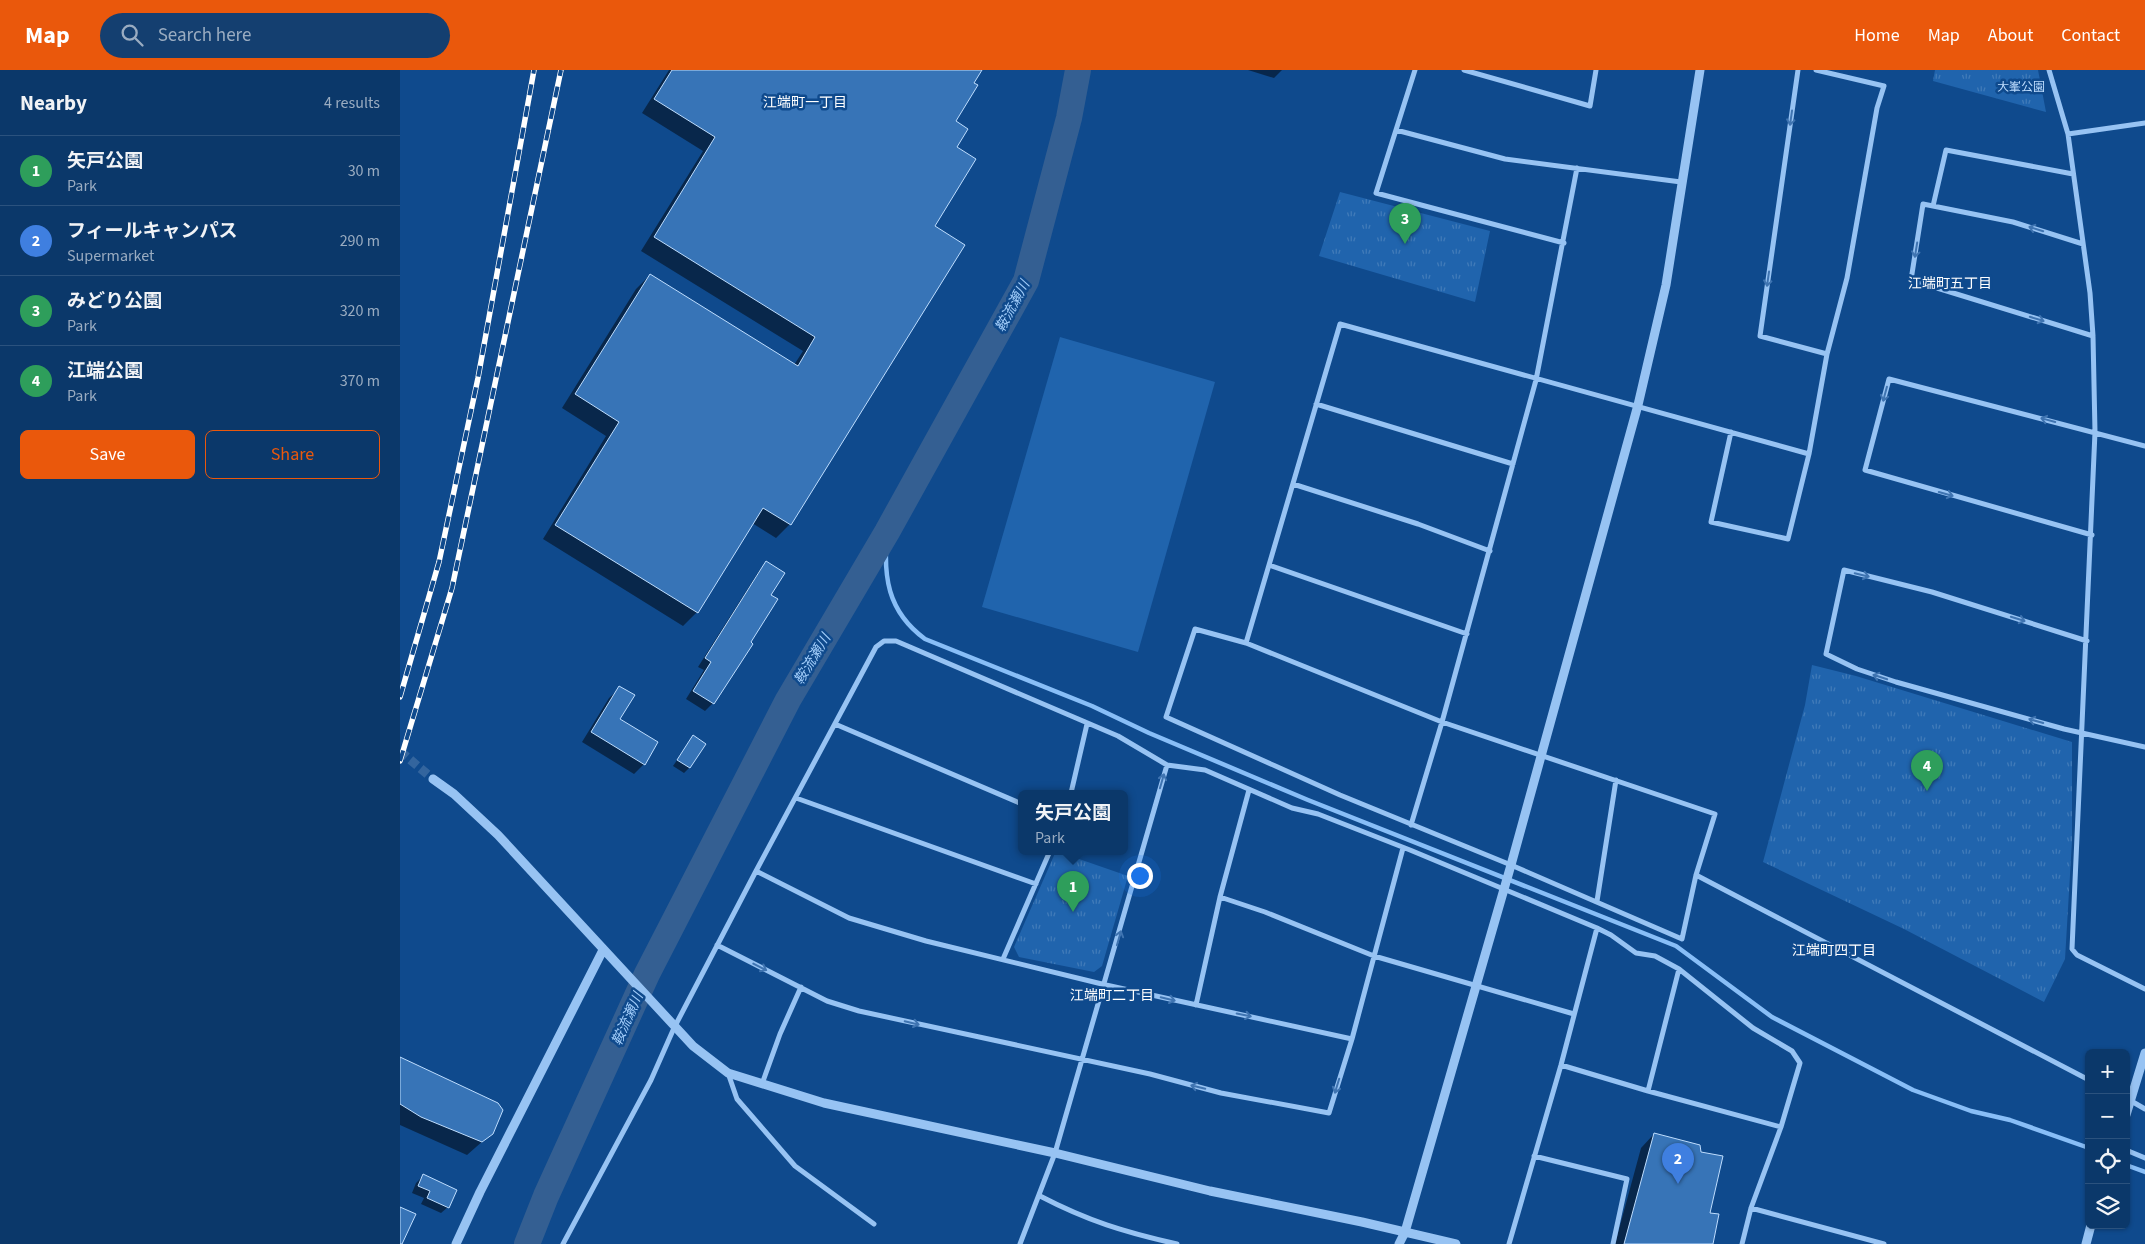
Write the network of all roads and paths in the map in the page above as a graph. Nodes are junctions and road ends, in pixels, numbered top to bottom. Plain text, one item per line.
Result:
1 (1415, 70) edge
2 (1464, 70) edge
3 (1596, 70) edge
4 (1700, 70) edge
5 (1798, 70) edge
6 (1816, 70) edge
7 (2049, 70) edge
8 (2145, 122) edge
9 (1396, 130) junction
10 (2068, 134) junction
11 (1578, 168) junction
12 (2073, 174) junction
13 (1681, 182) junction
14 (1934, 206) junction
15 (1564, 243) junction
16 (2083, 244) junction
17 (2093, 336) junction
18 (1827, 354) junction
19 (1536, 380) junction
20 (1316, 404) junction
21 (1638, 405) junction
22 (1731, 432) junction
23 (2095, 432) junction
24 (2145, 446) edge
25 (1809, 454) junction
26 (1513, 464) junction
27 (1293, 484) junction
28 (2092, 535) junction
29 (1490, 551) junction
30 (1269, 565) junction
31 (1466, 634) junction
32 (2087, 641) junction
33 (1246, 643) junction
34 (1442, 722) junction
35 (835, 724) junction
36 (1087, 724) junction
37 (2083, 732) junction
38 (2145, 747) edge
39 (1540, 754) junction
40 (1167, 765) junction
41 (433, 779) tunnel mouth
42 (1616, 780) junction
43 (1072, 790) edge
44 (1249, 790) junction
45 (796, 798) junction
46 (1018, 802) edge
47 (1411, 825) junction
48 (1403, 848) junction
49 (1048, 855) edge
50 (1510, 867) junction
51 (756, 871) junction
52 (1696, 875) junction
53 (1036, 884) junction
54 (1504, 889) junction
55 (1220, 897) junction
56 (1597, 901) junction
57 (1597, 928) junction
58 (717, 945) junction
59 (603, 950) junction
60 (1374, 956) junction
61 (1003, 959) junction
62 (1679, 969) junction
63 (1106, 985) junction
64 (1476, 985) junction
65 (801, 987) junction
66 (2145, 989) edge
67 (1196, 1005) junction
68 (1574, 1014) junction
69 (672, 1025) junction
70 (1352, 1039) junction
71 (2145, 1054) edge
72 (1083, 1059) junction
73 (1561, 1065) junction
74 (728, 1072) junction
75 (2085, 1078) edge
76 (762, 1085) junction
77 (1648, 1091) junction
78 (2130, 1094) edge
79 (2130, 1100) edge
80 (2145, 1109) edge
81 (1782, 1127) junction
82 (2130, 1152) edge
83 (1056, 1153) junction
84 (1534, 1156) junction
85 (2145, 1158) edge
86 (1040, 1196) junction
87 (1751, 1208) junction
88 (874, 1224) dead end
89 (2090, 1229) edge
90 (1405, 1232) junction
91 (456, 1244) edge
92 (563, 1244) edge
93 (1020, 1244) edge
94 (1177, 1244) edge
95 (1399, 1244) edge
96 (1456, 1244) edge
97 (1509, 1244) edge
98 (1613, 1244) edge
99 (1742, 1244) edge
100 (1884, 1244) edge
101 (2086, 1244) edge

1 - 9 street
2 - 3 street
4 - 13 street
5 -> 18 street
6 - 18 street
7 - 10 street
8 - 10 street
9 - 11 street
9 - 15 street
10 - 12 street
11 - 13 street
11 - 15 street
12 - 14 street
12 - 16 street
13 - 21 street
16 -> 14 street
14 -> 17 street
15 - 19 street
16 - 17 street
17 - 23 street
18 - 25 street
19 - 20 street
19 - 21 street
19 - 26 street
20 - 26 street
20 - 27 street
21 - 22 street
21 - 39 street
22 - 25 street
22 - 25 street
23 - 24 street
23 - 28 street
23 -> 28 street
26 - 29 street
27 - 29 street
27 - 30 street
28 - 32 street
29 - 31 street
30 - 31 street
30 - 33 street
31 - 34 street
32 - 37 street
37 -> 32 street
33 - 34 street
33 - 47 street
34 - 39 street
34 - 47 street
35 - 36 street
35 - 45 street
35 - 46 street
36 - 40 street
36 - 43 street
37 - 38 street
37 - 66 street
39 - 42 street
39 - 50 street
40 - 44 street
63 -> 40 street
41 - 59 street
42 - 52 street
42 - 56 street
44 - 48 street
44 - 55 street
45 - 51 street
45 - 53 street
47 - 50 street
48 - 54 street
48 - 60 street
49 - 53 street
50 - 54 street
50 - 56 street
51 - 58 street
51 - 61 street
52 - 56 street
52 - 75 street
53 - 61 street
54 - 57 street
54 - 64 street
55 - 60 street
55 - 67 street
57 - 62 street
57 - 68 street
58 -> 65 street
58 - 69 street
59 - 69 street
59 - 91 street
60 - 64 street
60 - 70 street
61 - 63 street
62 - 77 street
62 - 81 street
63 -> 67 street
63 - 72 street
64 - 68 street
64 - 90 street
65 -> 72 street
65 - 76 street
67 -> 70 street
68 - 73 street
69 - 74 street
69 - 92 street
70 -> 72 street
71 - 78 street
72 - 83 street
73 - 77 street
73 - 84 street
74 - 76 street
74 - 88 street
76 - 83 street
77 - 81 street
79 - 80 street
81 - 87 street
82 - 85 street
83 - 86 street
83 - 90 street
84 - 97 street
84 - 98 street
86 - 93 street
86 - 94 street
87 - 99 street
87 - 100 street
89 - 101 street
90 - 95 street
90 - 96 street

